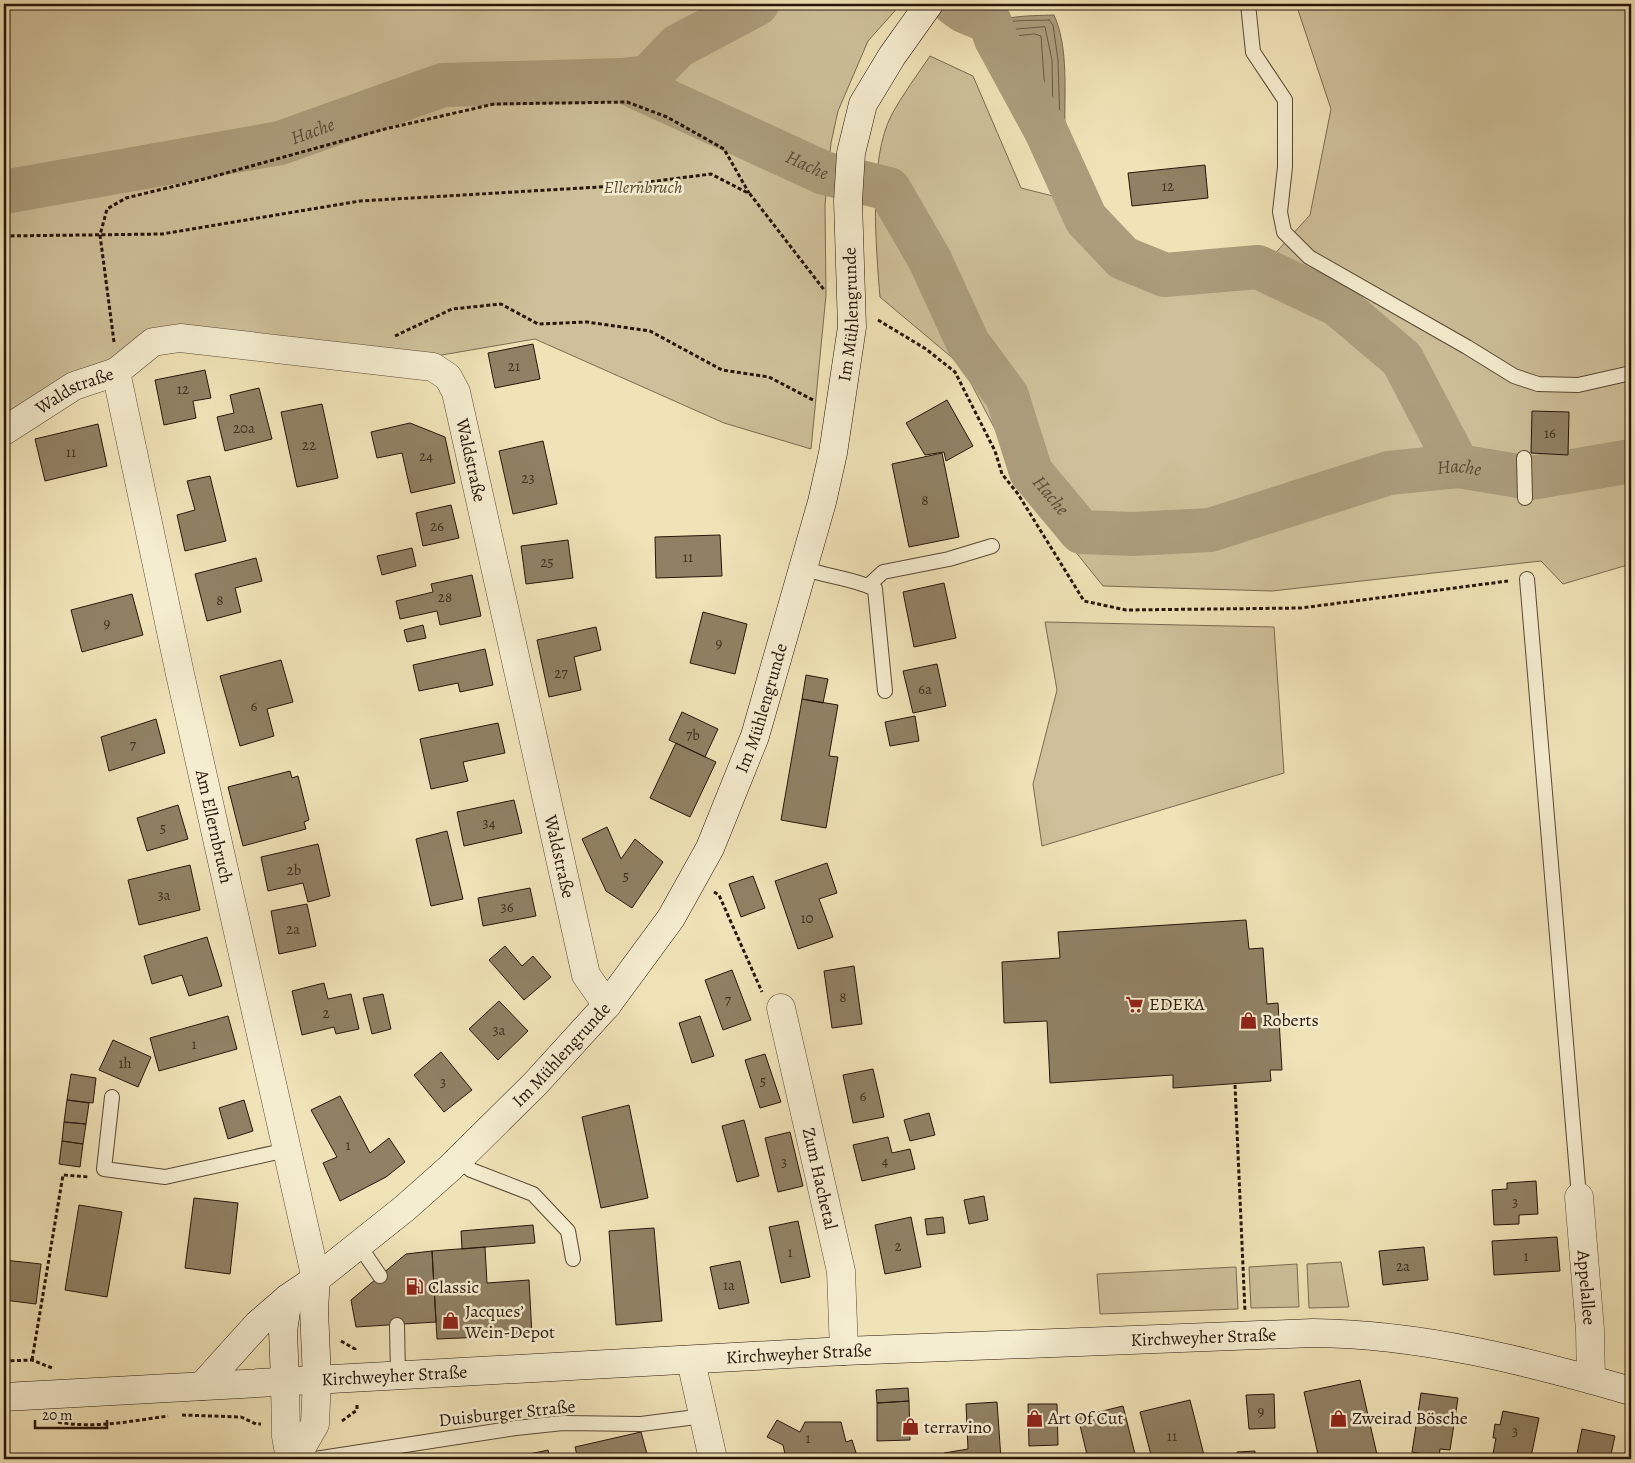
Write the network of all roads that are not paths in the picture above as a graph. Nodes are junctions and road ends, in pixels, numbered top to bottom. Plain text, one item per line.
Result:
1 (1248, 4) edge
2 (927, 7) edge
3 (116, 372) junction
4 (1631, 373) edge
5 (4, 431) edge
6 (1524, 458) dead end
7 (1525, 498) dead end
8 (992, 546) dead end
9 (803, 568) junction
10 (1527, 579) road end
11 (868, 586) junction
12 (885, 691) dead end
13 (607, 1005) junction
14 (781, 1008) road end
15 (112, 1097) dead end
16 (287, 1150) junction
17 (459, 1159) junction
18 (1579, 1197) joint
19 (358, 1244) junction
20 (573, 1259) dead end
21 (380, 1276) dead end
22 (316, 1279) junction
23 (288, 1298) junction
24 (397, 1324) dead end
25 (844, 1351) junction
26 (691, 1361) junction
27 (398, 1375) junction
28 (1590, 1379) junction
29 (317, 1380) junction
30 (285, 1381) junction
31 (202, 1386) junction
32 (1631, 1391) edge
33 (4, 1397) edge
34 (704, 1416) junction
35 (290, 1459) edge
36 (295, 1459) edge
37 (315, 1459) edge
38 (713, 1459) edge

1 - 4 lane
2 - 9 main road, Im Mühlengrunde
3 - 5 main road, Waldstraße
3 - 13 main road, Waldstraße
3 - 16 main road, Am Ellernbruch
6 - 7 lane
8 - 11 lane
9 - 11 lane
9 - 13 main road, Im Mühlengrunde
10 - 18 lane
11 - 12 lane
13 - 17 main road, Im Mühlengrunde
14 - 25 main road, Zum Hachetal
15 - 16 lane
16 - 22 main road, Am Ellernbruch
17 - 19 main road, Im Mühlengrunde
17 - 20 lane
18 - 28 main road, Appelallee
19 - 21 lane
19 - 22 main road, Im Mühlengrunde
22 - 23 main road, Im Mühlengrunde
22 - 29 main road
23 - 30 main road
23 - 31 main road, Im Mühlengrunde
24 - 27 lane
25 - 26 main road, Kirchweyher Straße
25 - 28 main road, Kirchweyher Straße
26 - 27 main road, Kirchweyher Straße
26 - 34 main road
27 - 29 main road, Kirchweyher Straße
28 - 32 main road, Kirchweyher Straße
29 - 30 main road, Kirchweyher Straße
29 - 36 main road
30 - 31 main road, Kirchweyher Straße
30 - 35 main road
31 - 33 main road, Kirchweyher Straße
34 - 37 lane, Duisburger Straße
34 - 38 main road

